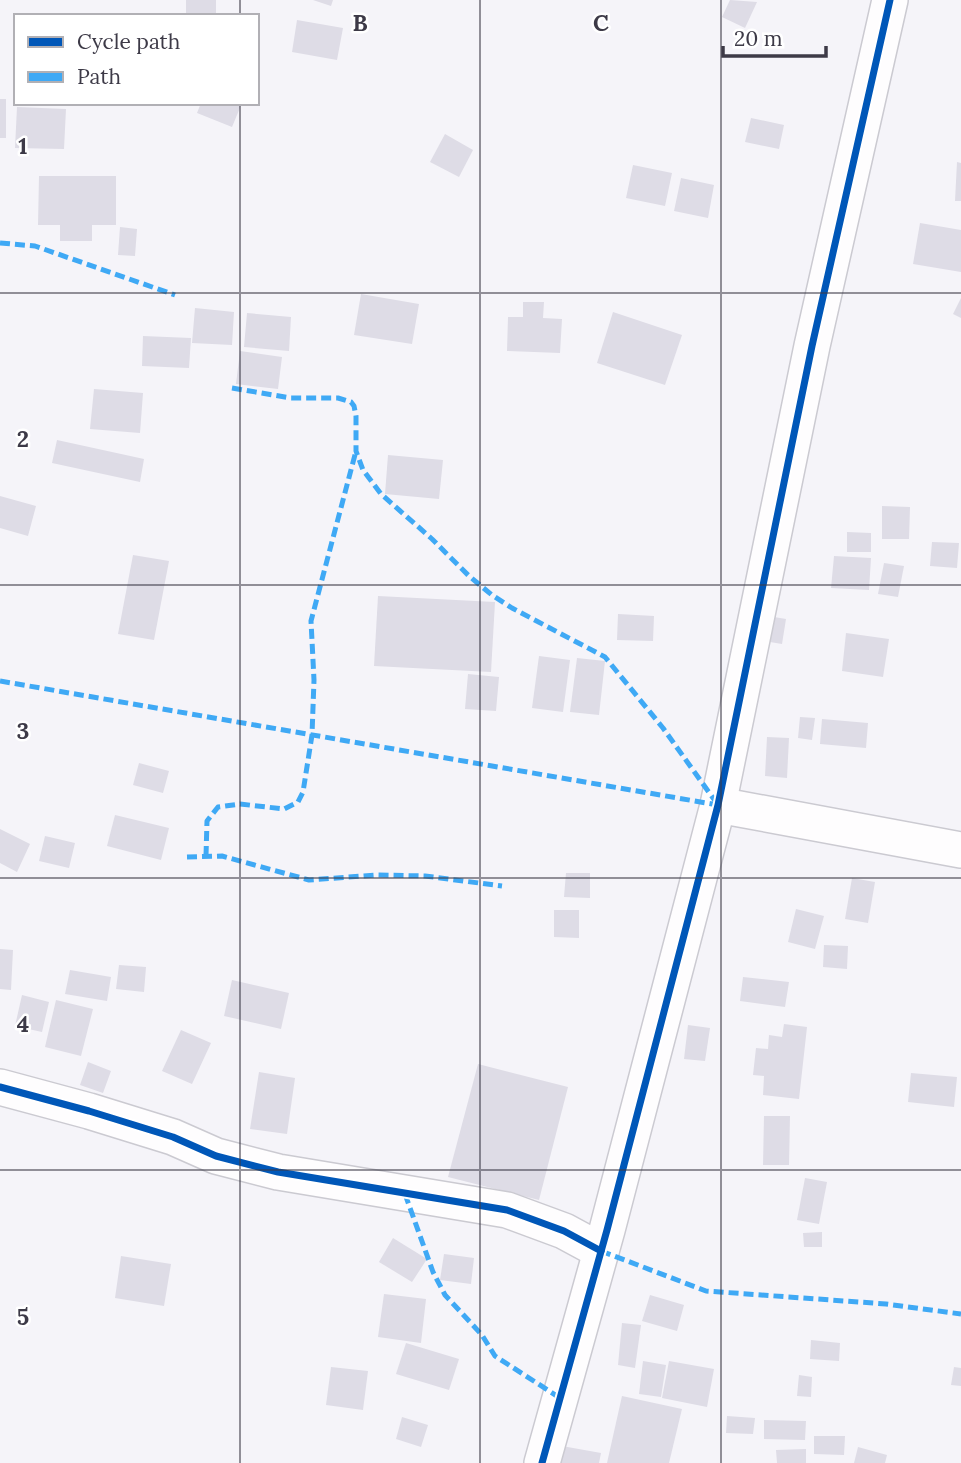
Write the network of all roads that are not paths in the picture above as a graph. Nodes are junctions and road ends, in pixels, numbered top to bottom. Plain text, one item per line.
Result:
1 (890, 0) edge
2 (718, 805) junction
3 (961, 850) edge
4 (0, 1087) edge
5 (601, 1251) junction
6 (542, 1463) edge

1 - 2 street
2 - 3 street
2 - 5 street
4 - 5 street
5 - 6 street

